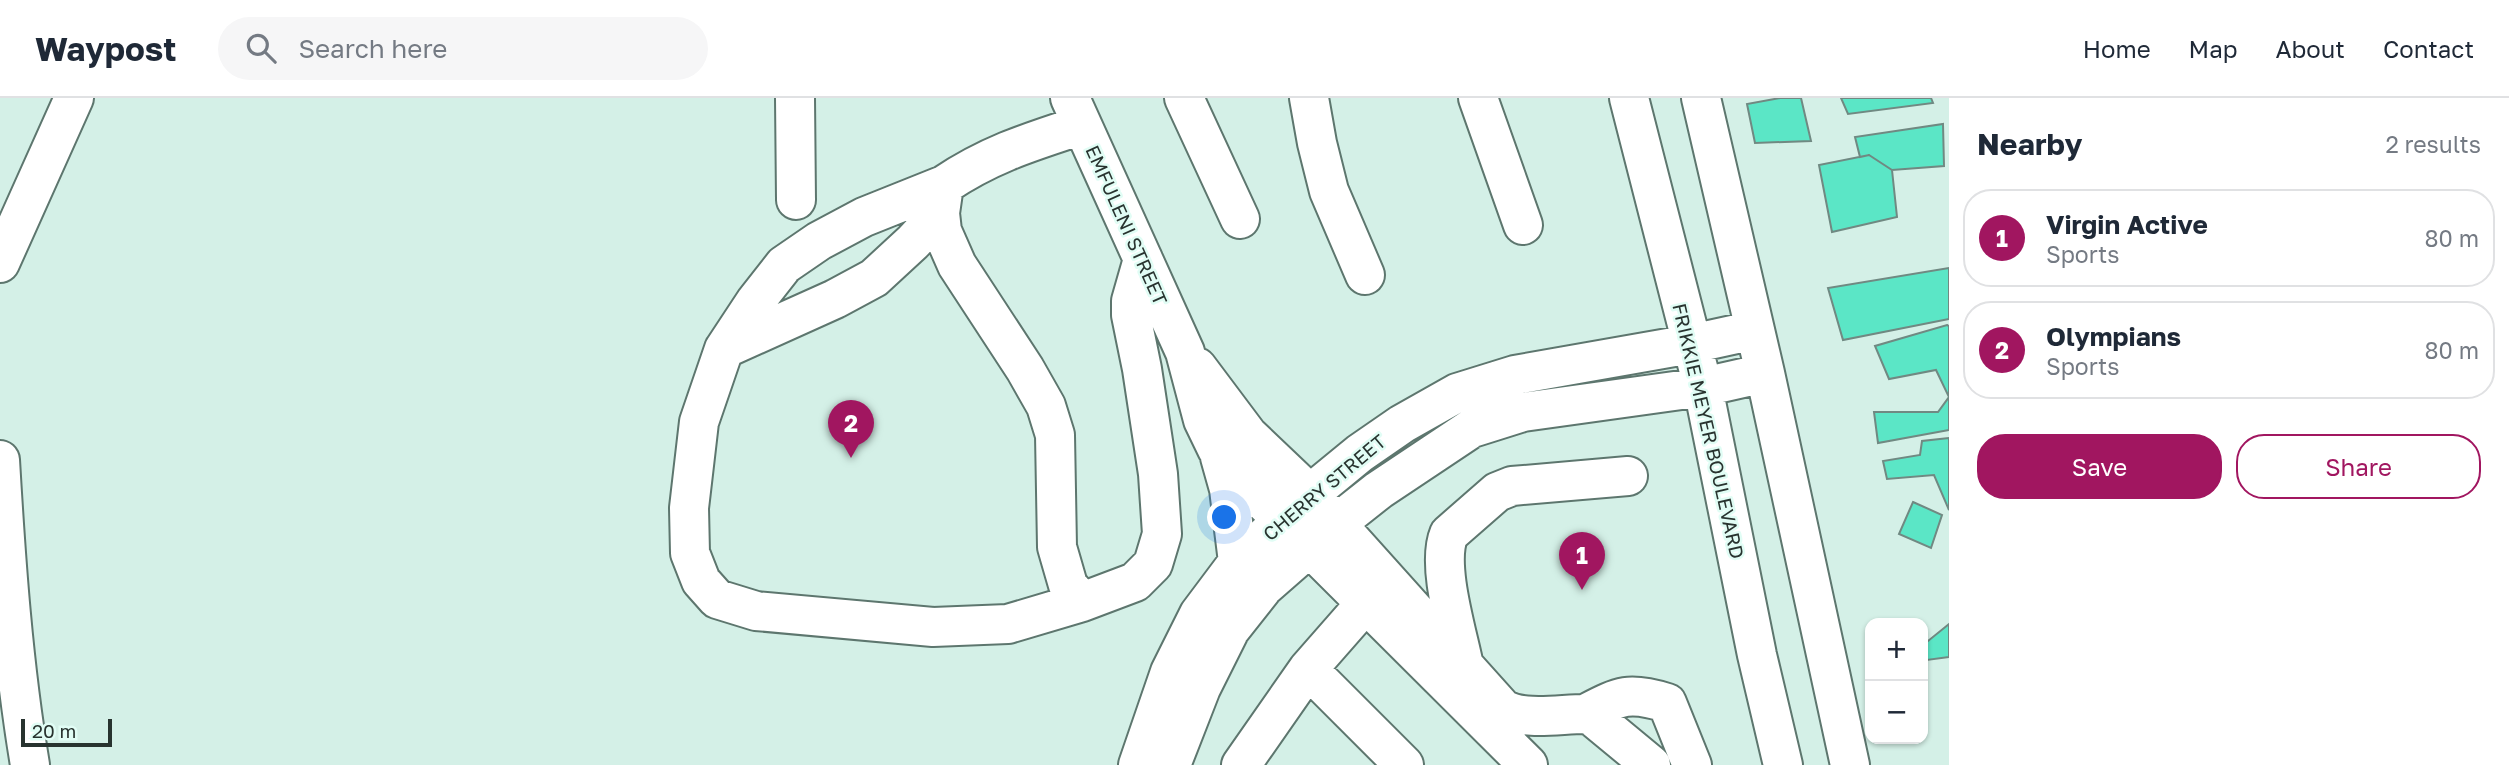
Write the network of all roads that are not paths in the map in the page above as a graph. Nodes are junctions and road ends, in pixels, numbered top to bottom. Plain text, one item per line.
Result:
1 (74, 98) edge
2 (795, 98) edge
3 (1185, 98) edge
4 (1309, 98) edge
5 (1478, 98) edge
6 (1629, 98) edge
7 (1701, 98) edge
8 (1076, 112) edge
9 (942, 199) junction
10 (796, 200) dead end
11 (1240, 219) dead end
12 (1522, 225) dead end
13 (1143, 259) junction
14 (0, 263) edge
15 (1365, 275) dead end
16 (1755, 330) junction
17 (1691, 345) junction
18 (724, 349) junction
19 (1185, 352) junction
20 (1765, 373) junction
21 (1703, 387) junction
22 (1217, 449) junction
23 (0, 460) edge
24 (1628, 476) dead end
25 (1296, 507) junction
26 (1323, 535) junction
27 (1238, 562) junction
28 (1082, 602) junction
29 (1365, 604) junction
30 (1308, 668) junction
31 (1465, 668) junction
32 (10, 714) edge
33 (1585, 714) junction
34 (30, 765) edge
35 (1139, 765) edge
36 (1171, 765) edge
37 (1241, 765) edge
38 (1404, 765) edge
39 (1528, 765) edge
40 (1651, 765) edge
41 (1692, 765) edge
42 (1783, 765) edge
43 (1850, 765) edge

1 - 14 street
2 - 10 street
3 - 11 street
4 - 15 street
5 - 12 street
6 - 17 street, FRIKKIE MEYER BOULEVARD
7 - 16 street
8 - 9 street
8 - 13 street, EMFULENI STREET
9 - 18 street
9 - 18 street
9 - 28 street
13 - 19 street, EMFULENI STREET
13 - 28 street
16 - 17 street, CHERRY STREET
16 - 20 street
17 - 21 street, FRIKKIE MEYER BOULEVARD
17 - 25 street, CHERRY STREET
18 - 28 street
19 - 22 street, EMFULENI STREET
19 - 25 street, EMFULENI STREET
20 - 21 street, CHERRY STREET
20 - 43 street
21 - 26 street, CHERRY STREET
21 - 42 street, FRIKKIE MEYER BOULEVARD
22 - 25 street, EMFULENI STREET
22 - 27 street
23 - 32 street
24 - 31 street
25 - 26 street, EMFULENI STREET
25 - 27 street, CHERRY STREET
26 - 29 street
26 - 31 street
26 - 36 street, CHERRY STREET
27 - 35 street, CHERRY STREET
29 - 30 street
29 - 39 street
30 - 37 street
30 - 38 street
31 - 33 street
32 - 34 street
33 - 40 street
33 - 41 street

